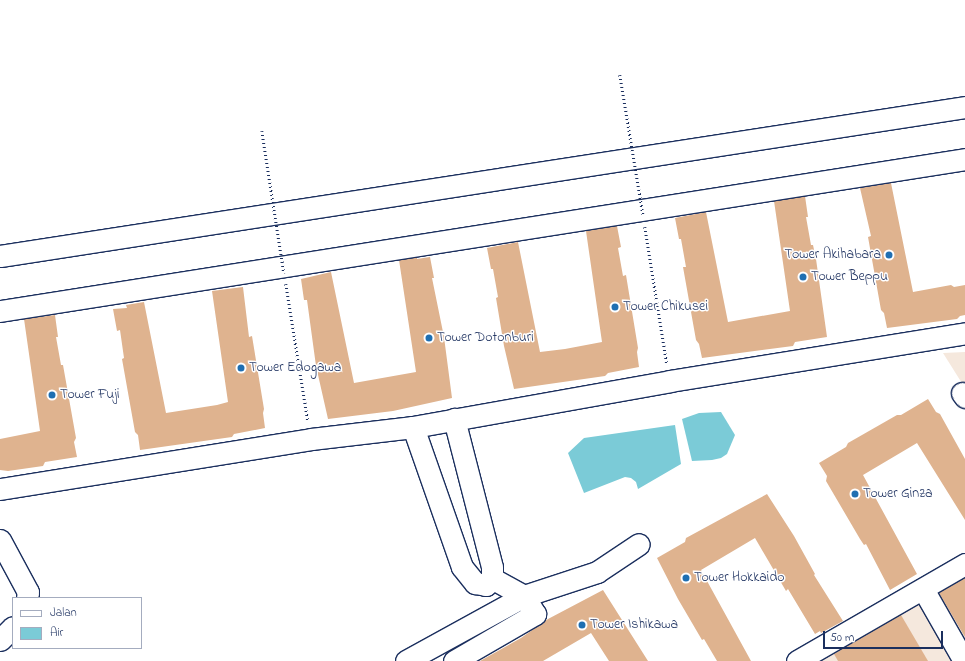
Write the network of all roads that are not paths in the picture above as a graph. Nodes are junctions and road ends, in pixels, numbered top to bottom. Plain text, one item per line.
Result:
1 (965, 107) edge
2 (965, 159) edge
3 (0, 256) edge
4 (0, 311) edge
5 (965, 333) edge
6 (454, 420) junction
7 (413, 427) junction
8 (0, 489) edge
9 (0, 540) edge
10 (639, 544) dead end
11 (965, 564) edge
12 (492, 578) junction
13 (922, 588) junction
14 (524, 596) junction
15 (27, 597) edge
16 (12, 629) edge
17 (0, 640) edge
18 (810, 658) edge
19 (406, 661) edge
20 (454, 661) edge
21 (964, 661) edge

1 - 3 street
2 - 4 street
5 - 6 street
6 - 7 street
6 - 12 street
7 - 8 street
7 - 12 street
9 - 15 street
10 - 14 street
11 - 13 street
12 - 14 street
13 - 18 street
13 - 21 street
14 - 19 street
14 - 20 street
16 - 17 street

